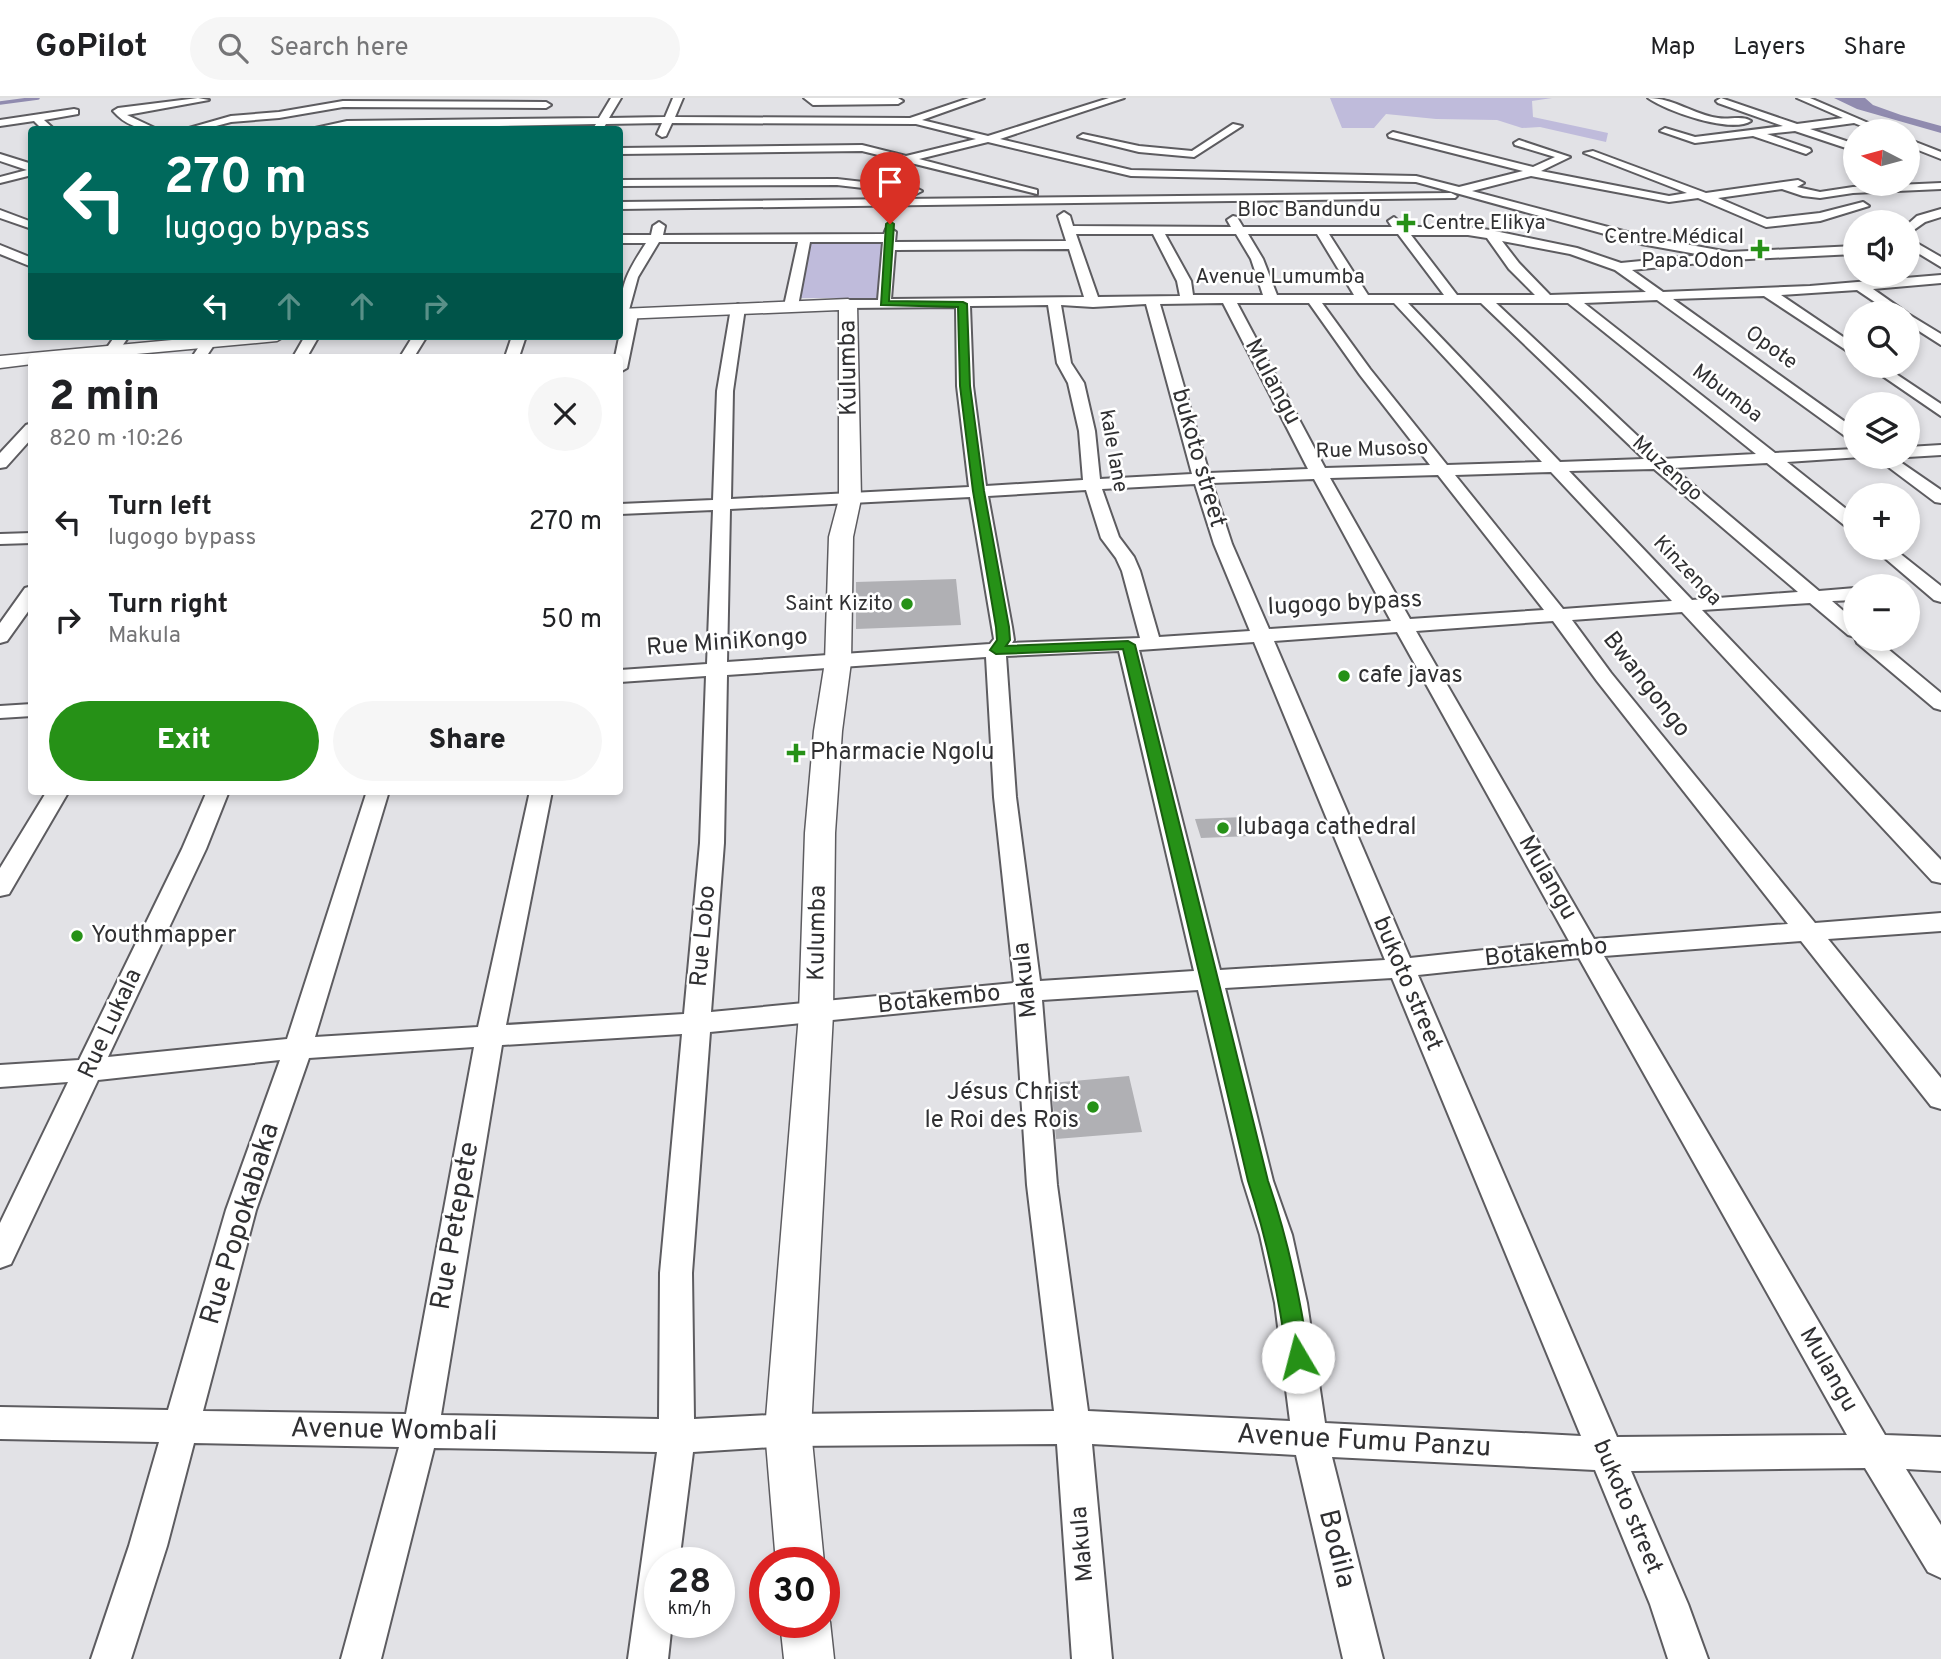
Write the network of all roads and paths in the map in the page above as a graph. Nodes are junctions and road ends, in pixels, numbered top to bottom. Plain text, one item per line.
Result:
1 (616, 98) edge
2 (678, 98) edge
3 (809, 98) edge
4 (979, 98) edge
5 (1119, 98) edge
6 (1653, 98) edge
7 (1802, 98) edge
8 (865, 100) edge
9 (902, 100) edge
10 (396, 101) edge
11 (549, 101) edge
12 (1721, 101) dead end
13 (205, 102) edge
14 (1815, 103) junction
15 (1792, 104) dead end
16 (74, 113) dead end
17 (225, 116) junction
18 (37, 118) junction
19 (890, 119) junction
20 (1853, 119) edge
21 (910, 120) junction
22 (1775, 120) junction
23 (668, 121) junction
24 (1843, 121) edge
25 (0, 123) edge
26 (1037, 124) junction
27 (1237, 125) dead end
28 (46, 126) edge
29 (144, 126) edge
30 (198, 126) edge
31 (256, 126) edge
32 (326, 126) edge
33 (468, 126) edge
34 (531, 126) edge
35 (599, 126) edge
36 (1795, 127) junction
37 (1061, 130) dead end
38 (1665, 131) dead end
39 (1752, 132) junction
40 (1393, 135) dead end
41 (989, 139) junction
42 (1519, 143) dead end
43 (1843, 143) edge
44 (1920, 147) edge
45 (623, 150) edge
46 (654, 150) junction
47 (1805, 151) dead end
48 (929, 153) junction
49 (1589, 153) dead end
50 (725, 154) junction
51 (1941, 156) edge
52 (0, 157) edge
53 (956, 158) dead end
54 (907, 160) junction
55 (1077, 166) junction
56 (28, 168) edge
57 (28, 171) edge
58 (1531, 171) junction
59 (860, 175) dead end
60 (1196, 175) junction
61 (1020, 176) dead end
62 (0, 180) edge
63 (1814, 180) dead end
64 (1039, 181) dead end
65 (833, 182) junction
66 (623, 183) edge
67 (673, 183) junction
68 (1782, 185) junction
69 (1941, 186) edge
70 (900, 188) junction
71 (1068, 189) dead end
72 (1457, 191) junction
73 (961, 195) junction
74 (1703, 195) junction
75 (1477, 196) junction
76 (1378, 198) junction
77 (1225, 199) junction
78 (1206, 200) junction
79 (1058, 201) junction
80 (897, 203) junction
81 (623, 206) edge
82 (663, 206) junction
83 (1863, 206) dead end
84 (1525, 208) junction
85 (821, 211) junction
86 (1941, 213) edge
87 (0, 214) edge
88 (1920, 220) edge
89 (28, 224) edge
90 (1236, 229) junction
91 (1069, 230) junction
92 (1157, 230) junction
93 (1401, 230) junction
94 (1321, 231) junction
95 (1468, 231) junction
96 (1490, 234) junction
97 (805, 238) junction
98 (623, 239) edge
99 (655, 239) junction
100 (890, 242) junction
101 (1941, 244) edge
102 (1920, 245) edge
103 (1074, 246) junction
104 (0, 248) edge
105 (1843, 251) edge
106 (1920, 251) edge
107 (1751, 255) junction
108 (1729, 256) junction
109 (28, 261) edge
110 (1941, 263) edge
111 (1620, 267) junction
112 (1941, 279) edge
113 (1920, 281) edge
114 (1614, 285) dead end
115 (1848, 287) edge
116 (1861, 287) edge
117 (1810, 290) junction
118 (1766, 291) junction
119 (1661, 296) junction
120 (1629, 298) junction
121 (1228, 299) junction
122 (1571, 299) junction
123 (1152, 300) junction
124 (1186, 300) junction
125 (1272, 300) junction
126 (1364, 300) junction
127 (1547, 300) junction
128 (1314, 301) junction
129 (1399, 301) junction
130 (1455, 301) junction
131 (1486, 301) junction
132 (1882, 301) edge
133 (884, 303) junction
134 (1054, 303) junction
135 (1093, 303) junction
136 (848, 304) junction
137 (963, 304) junction
138 (791, 306) junction
139 (738, 309) junction
140 (624, 314) edge
141 (1920, 326) edge
142 (191, 340) edge
143 (1941, 341) edge
144 (1843, 344) edge
145 (106, 348) edge
146 (63, 354) edge
147 (28, 358) edge
148 (0, 362) edge
149 (1893, 378) edge
150 (1941, 411) edge
151 (1843, 427) edge
152 (28, 432) edge
153 (1941, 450) edge
154 (1920, 451) edge
155 (1843, 454) edge
156 (1772, 457) junction
157 (0, 463) edge
158 (1658, 464) junction
159 (1557, 466) junction
160 (1443, 469) junction
161 (1900, 469) edge
162 (1320, 475) junction
163 (1200, 478) junction
164 (1092, 484) junction
165 (978, 491) junction
166 (1941, 498) edge
167 (850, 499) junction
168 (720, 505) junction
169 (623, 509) edge
170 (1843, 515) edge
171 (28, 538) edge
172 (0, 539) edge
173 (1898, 560) edge
174 (1920, 590) edge
175 (1938, 590) edge
176 (1843, 595) edge
177 (1816, 597) junction
178 (28, 598) edge
179 (1690, 607) junction
180 (1558, 615) junction
181 (1843, 621) edge
182 (1406, 627) junction
183 (1261, 635) junction
184 (0, 637) edge
185 (1140, 644) junction
186 (996, 650) junction
187 (1878, 651) edge
188 (838, 662) junction
189 (716, 671) junction
190 (623, 676) edge
191 (1941, 704) edge
192 (28, 710) edge
193 (0, 712) edge
194 (56, 795) edge
195 (216, 795) edge
196 (377, 795) edge
197 (540, 795) edge
198 (1941, 875) edge
199 (0, 888) edge
200 (1941, 922) edge
201 (1811, 933) junction
202 (1587, 948) junction
203 (1400, 968) junction
204 (1210, 979) junction
205 (1028, 991) junction
206 (816, 1014) junction
207 (696, 1023) junction
208 (490, 1034) junction
209 (298, 1048) junction
210 (89, 1070) junction
211 (0, 1076) edge
212 (1941, 1098) edge
213 (0, 1255) edge
214 (0, 1423) edge
215 (183, 1425) junction
216 (1073, 1427) junction
217 (788, 1430) junction
218 (420, 1433) junction
219 (677, 1436) junction
220 (1310, 1438) junction
221 (1875, 1451) junction
222 (1604, 1454) junction
223 (1941, 1454) edge
224 (662, 1547) edge
225 (799, 1547) edge
226 (1941, 1559) edge
227 (651, 1638) edge
228 (807, 1638) edge
229 (111, 1659) edge
230 (360, 1659) edge
231 (648, 1659) edge
232 (809, 1659) edge
233 (1092, 1659) edge
234 (1363, 1659) edge
235 (1688, 1659) edge

1 - 35 street
2 - 23 street
3 - 8 street
4 - 21 street
5 - 26 street
6 - 22 street
7 - 14 street
8 - 9 street
9 - 19 street
10 - 11 street
10 - 17 street
11 - 34 street
12 - 22 street
13 - 29 street
14 - 15 street
14 - 20 street
16 - 18 street
17 - 30 street
17 - 31 street
18 - 25 street
18 - 28 street
19 - 21 street
19 - 23 street
21 - 41 street
22 - 36 street
23 - 35 street
23 - 46 street
24 - 36 street
26 - 37 street
26 - 41 street
27 - 55 street
32 - 33 street
33 - 34 street
34 - 35 street
36 - 39 street
36 - 43 street
38 - 39 street
39 - 47 street
40 - 58 street
41 - 48 street
41 - 55 street
42 - 58 street
44 - 51 street
45 - 46 street
46 - 50 street
48 - 50 street
48 - 53 street
48 - 54 street
49 - 74 street
50 - 54 street
50 - 54 street
52 - 56 street
54 - 79 street
55 - 60 street
57 - 62 street
58 - 72 street
58 - 74 street
59 - 65 street
60 - 72 street
60 - 78 street
61 - 64 street
63 - 68 street
65 - 67 street
65 - 70 street
65 - 85 street
66 - 67 street
67 - 82 street
68 - 69 street
68 - 74 street
70 - 73 street
70 - 80 street
71 - 79 street
72 - 75 street
73 - 79 street
73 - 80 street
74 - 83 street
75 - 76 street
75 - 84 street
76 - 77 street
76 - 93 street
77 - 78 street
77 - 90 street
78 - 79 street
79 - 91 street
80 - 85 street
80 - 100 street
81 - 82 street
82 - 85 street
82 - 99 street
84 - 95 street
84 - 108 street
86 - 88 street
87 - 89 street
90 - 92 street, Bloc Bandundu
90 - 94 street, Bloc Bandundu
90 - 125 street
91 - 92 street, Bloc Bandundu
91 - 103 street
92 - 124 street
93 - 94 street, Bloc Bandundu
93 - 95 street, Bloc Bandundu
93 - 130 street
94 - 126 street
95 - 96 street, Bloc Bandundu
96 - 111 street, Bloc Bandundu
96 - 127 street
97 - 99 street
97 - 100 street
97 - 138 street
98 - 99 street
99 - 140 street
100 - 103 street
100 - 133 street
101 - 102 street
103 - 135 street
104 - 109 street
105 - 107 street
106 - 110 street
107 - 108 street
107 - 117 street
108 - 111 street
111 - 119 street, Bloc Bandundu
112 - 113 street, Avenue Lumumba
114 - 120 street
115 - 117 street, Avenue Lumumba
116 - 132 street
117 - 118 street, Avenue Lumumba
118 - 119 street, Avenue Lumumba
118 - 144 street
119 - 120 street, Avenue Lumumba
119 - 151 street, Opote
120 - 122 street, Avenue Lumumba
121 - 124 street, Avenue Lumumba
121 - 125 street, Avenue Lumumba
121 - 162 street, Mulangu
122 - 127 street, Avenue Lumumba
122 - 156 street, Mbumba
123 - 124 street, Avenue Lumumba
123 - 135 street, Avenue Lumumba
123 - 163 street, bukoto street
125 - 128 street, Avenue Lumumba
126 - 128 street, Avenue Lumumba
126 - 129 street, Avenue Lumumba
127 - 131 street, Avenue Lumumba
128 - 160 street, Bwangongo
129 - 130 street, Avenue Lumumba
129 - 159 street, Kinzenga
130 - 131 street, Avenue Lumumba
131 - 158 street, Muzengo
133 - 136 street, Avenue Lumumba
133 - 137 street, Avenue Lumumba
134 - 135 street, Avenue Lumumba
134 - 137 street, Avenue Lumumba
134 - 164 street, kale lane
136 - 138 street, Avenue Lumumba
136 - 167 street, Kulumba
137 - 165 street, Makula
138 - 139 street, Avenue Lumumba
139 - 140 street, Avenue Lumumba
139 - 168 street, Rue Lobo
141 - 143 street
142 - 145 street
145 - 146 street
147 - 148 street
149 - 150 street
152 - 157 street
153 - 154 street
155 - 156 street, Rue Musoso
156 - 158 street, Rue Musoso
156 - 170 street, Mbumba
158 - 159 street, Rue Musoso
158 - 177 street, Muzengo
159 - 160 street, Rue Musoso
159 - 179 street, Kinzenga
160 - 162 street, Rue Musoso
160 - 180 street, Bwangongo
161 - 166 street
162 - 163 street, Rue Musoso
162 - 182 street, Mulangu
163 - 164 street, Rue Musoso
163 - 183 street, bukoto street
164 - 165 street, Rue Musoso
164 - 185 street, kale lane
165 - 167 street, Rue Musoso
165 - 186 street, Makula
167 - 168 street, Rue Musoso
167 - 188 street, Kulumba
168 - 169 street, Rue Musoso
168 - 189 street, Rue Lobo
171 - 172 street
173 - 175 street
174 - 175 street
176 - 177 street, lugogo bypass
177 - 179 street, lugogo bypass
177 - 181 street, Muzengo
178 - 184 street
179 - 180 street, lugogo bypass
179 - 198 street, Kinzenga
180 - 182 street, lugogo bypass
180 - 201 street, Bwangongo
182 - 183 street, lugogo bypass
182 - 202 street, Mulangu
183 - 185 street, lugogo bypass
183 - 203 street, bukoto street
185 - 186 street, lugogo bypass
185 - 204 street, kale lane
186 - 188 street, lugogo bypass
186 - 205 street, Makula
187 - 191 street
188 - 189 street, Rue MiniKongo
188 - 206 street, Kulumba
189 - 190 street, Rue MiniKongo
189 - 207 street, Rue Lobo
192 - 193 street
194 - 199 street
195 - 210 street, Rue Lukala
196 - 209 street, Rue Popokabaka
197 - 208 street, Rue Petepete
200 - 201 street, Botakembo
201 - 202 street, Botakembo
201 - 212 street, Bwangongo
202 - 203 street, Botakembo
202 - 221 street, Mulangu
203 - 204 street, Botakembo
203 - 222 street, bukoto street
204 - 205 street, Botakembo
204 - 220 street, Bodila
205 - 206 street, Botakembo
205 - 216 street, Makula
206 - 207 street, Botakembo
206 - 217 street, Kulumba
207 - 208 street, Botakembo
207 - 219 street, Rue Lobo
208 - 209 street, Botakembo
208 - 218 street, Rue Petepete
209 - 210 street, Botakembo
209 - 215 street, Rue Popokabaka
210 - 211 street, Botakembo
210 - 213 street, Rue Lukala
214 - 215 street, Avenue Wombali
215 - 218 street, Avenue Wombali
215 - 229 street, Rue Popokabaka
216 - 217 street, Avenue Fumu Panzu
216 - 220 street, Avenue Fumu Panzu
216 - 233 street, Makula
217 - 219 street, Avenue Wombali
217 - 225 street, Kulumba
218 - 219 street, Avenue Wombali
218 - 230 street, Rue Petepete
219 - 224 street, Rue Lobo
220 - 222 street, Avenue Fumu Panzu
220 - 234 street, Bodila
221 - 222 street, Avenue Fumu Panzu
221 - 223 street, Avenue Fumu Panzu
221 - 226 street, Mulangu
222 - 235 street, bukoto street
227 - 231 street, Rue Lobo
228 - 232 street

